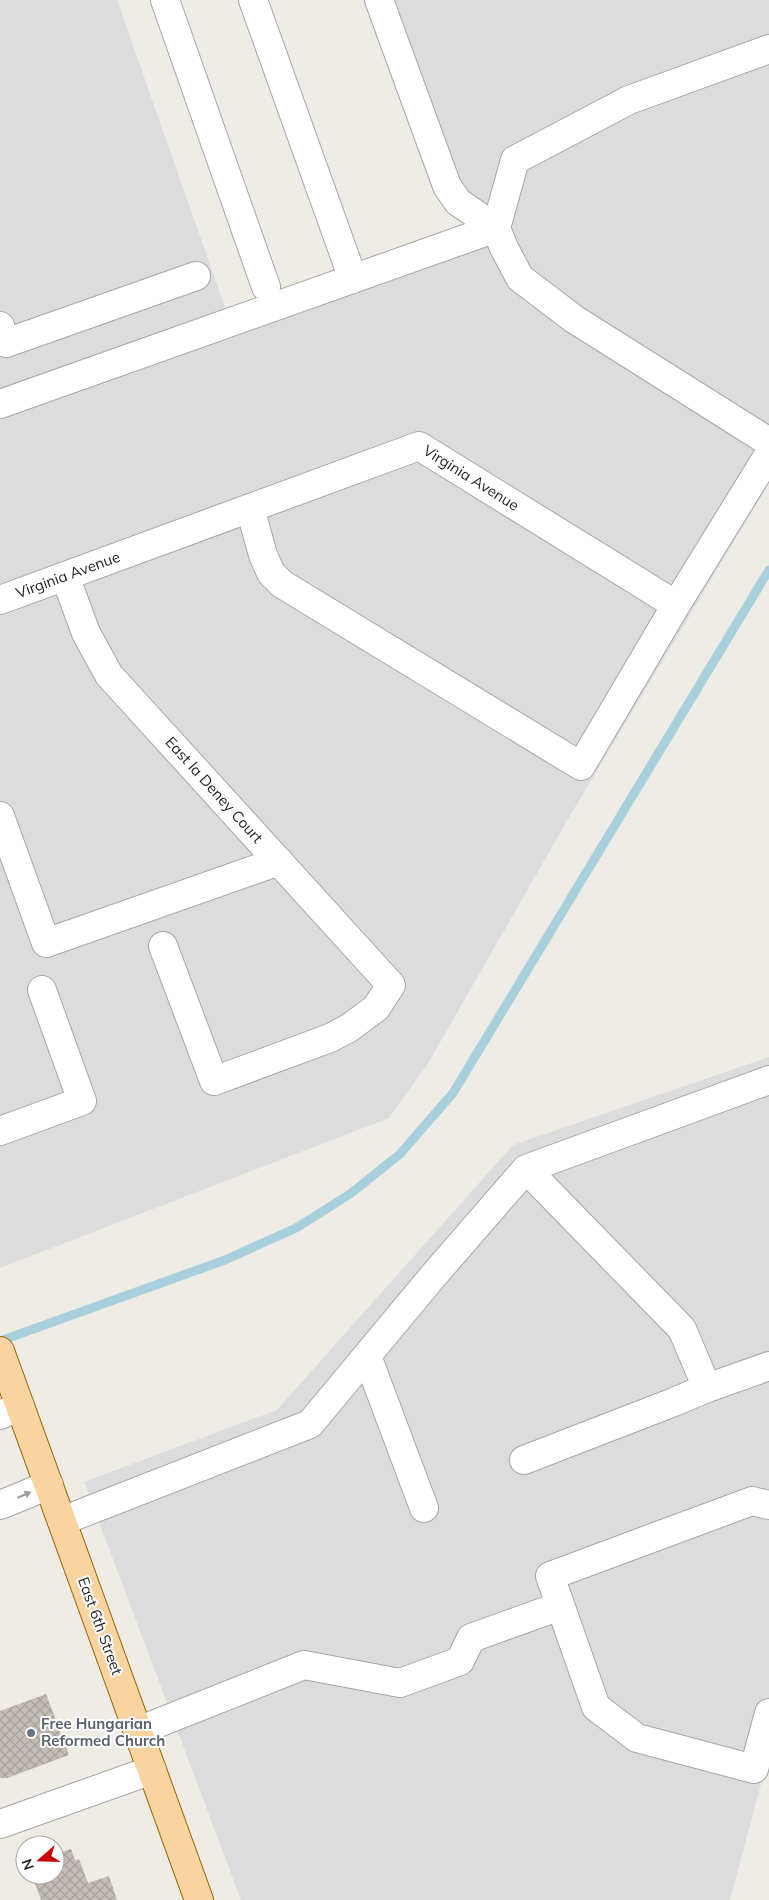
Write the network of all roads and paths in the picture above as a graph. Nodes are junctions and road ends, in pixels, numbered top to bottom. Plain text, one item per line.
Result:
1 (165, 0) edge
2 (253, 0) edge
3 (379, 0) edge
4 (769, 49) edge
5 (496, 228) junction
6 (196, 276) dead end
7 (353, 279) junction
8 (266, 287) dead end
9 (0, 326) edge
10 (0, 404) edge
11 (769, 442) edge
12 (769, 454) edge
13 (250, 508) junction
14 (65, 576) junction
15 (0, 600) edge
16 (676, 605) junction
17 (0, 816) edge
18 (279, 861) junction
19 (163, 946) dead end
20 (42, 990) dead end
21 (769, 1080) edge
22 (0, 1131) edge
23 (526, 1170) junction
24 (0, 1351) edge
25 (367, 1356) junction
26 (769, 1366) edge
27 (707, 1388) junction
28 (11, 1404) edge
29 (524, 1460) dead end
30 (49, 1485) junction
31 (0, 1505) edge
32 (769, 1505) edge
33 (424, 1508) dead end
34 (62, 1521) junction
35 (560, 1606) junction
36 (769, 1713) edge
37 (138, 1731) junction
38 (152, 1770) junction
39 (0, 1824) edge
40 (199, 1900) edge

1 - 8 street
2 - 7 street
3 - 5 street
4 - 5 street
5 - 7 street
5 - 11 street
6 - 9 street
7 - 10 street
12 - 16 street
13 - 14 street, Virginia Avenue
13 - 16 street, Virginia Avenue
13 - 16 street
14 - 15 street, Virginia Avenue
14 - 18 street, East la Deney Court
17 - 18 street
18 - 19 street, East la Deney Court
20 - 22 street
21 - 23 street
23 - 25 street
23 - 27 street
24 - 28 main road, East 6th Street
25 - 33 street
25 - 34 street
26 - 27 street
27 - 29 street
28 - 30 main road, East 6th Street
31 -> 30 street
30 - 34 main road, East 6th Street
32 - 35 street
34 - 37 main road, East 6th Street
35 - 36 street
35 - 37 street
37 - 38 main road, East 6th Street
38 - 39 street
38 - 40 main road, East 6th Street

